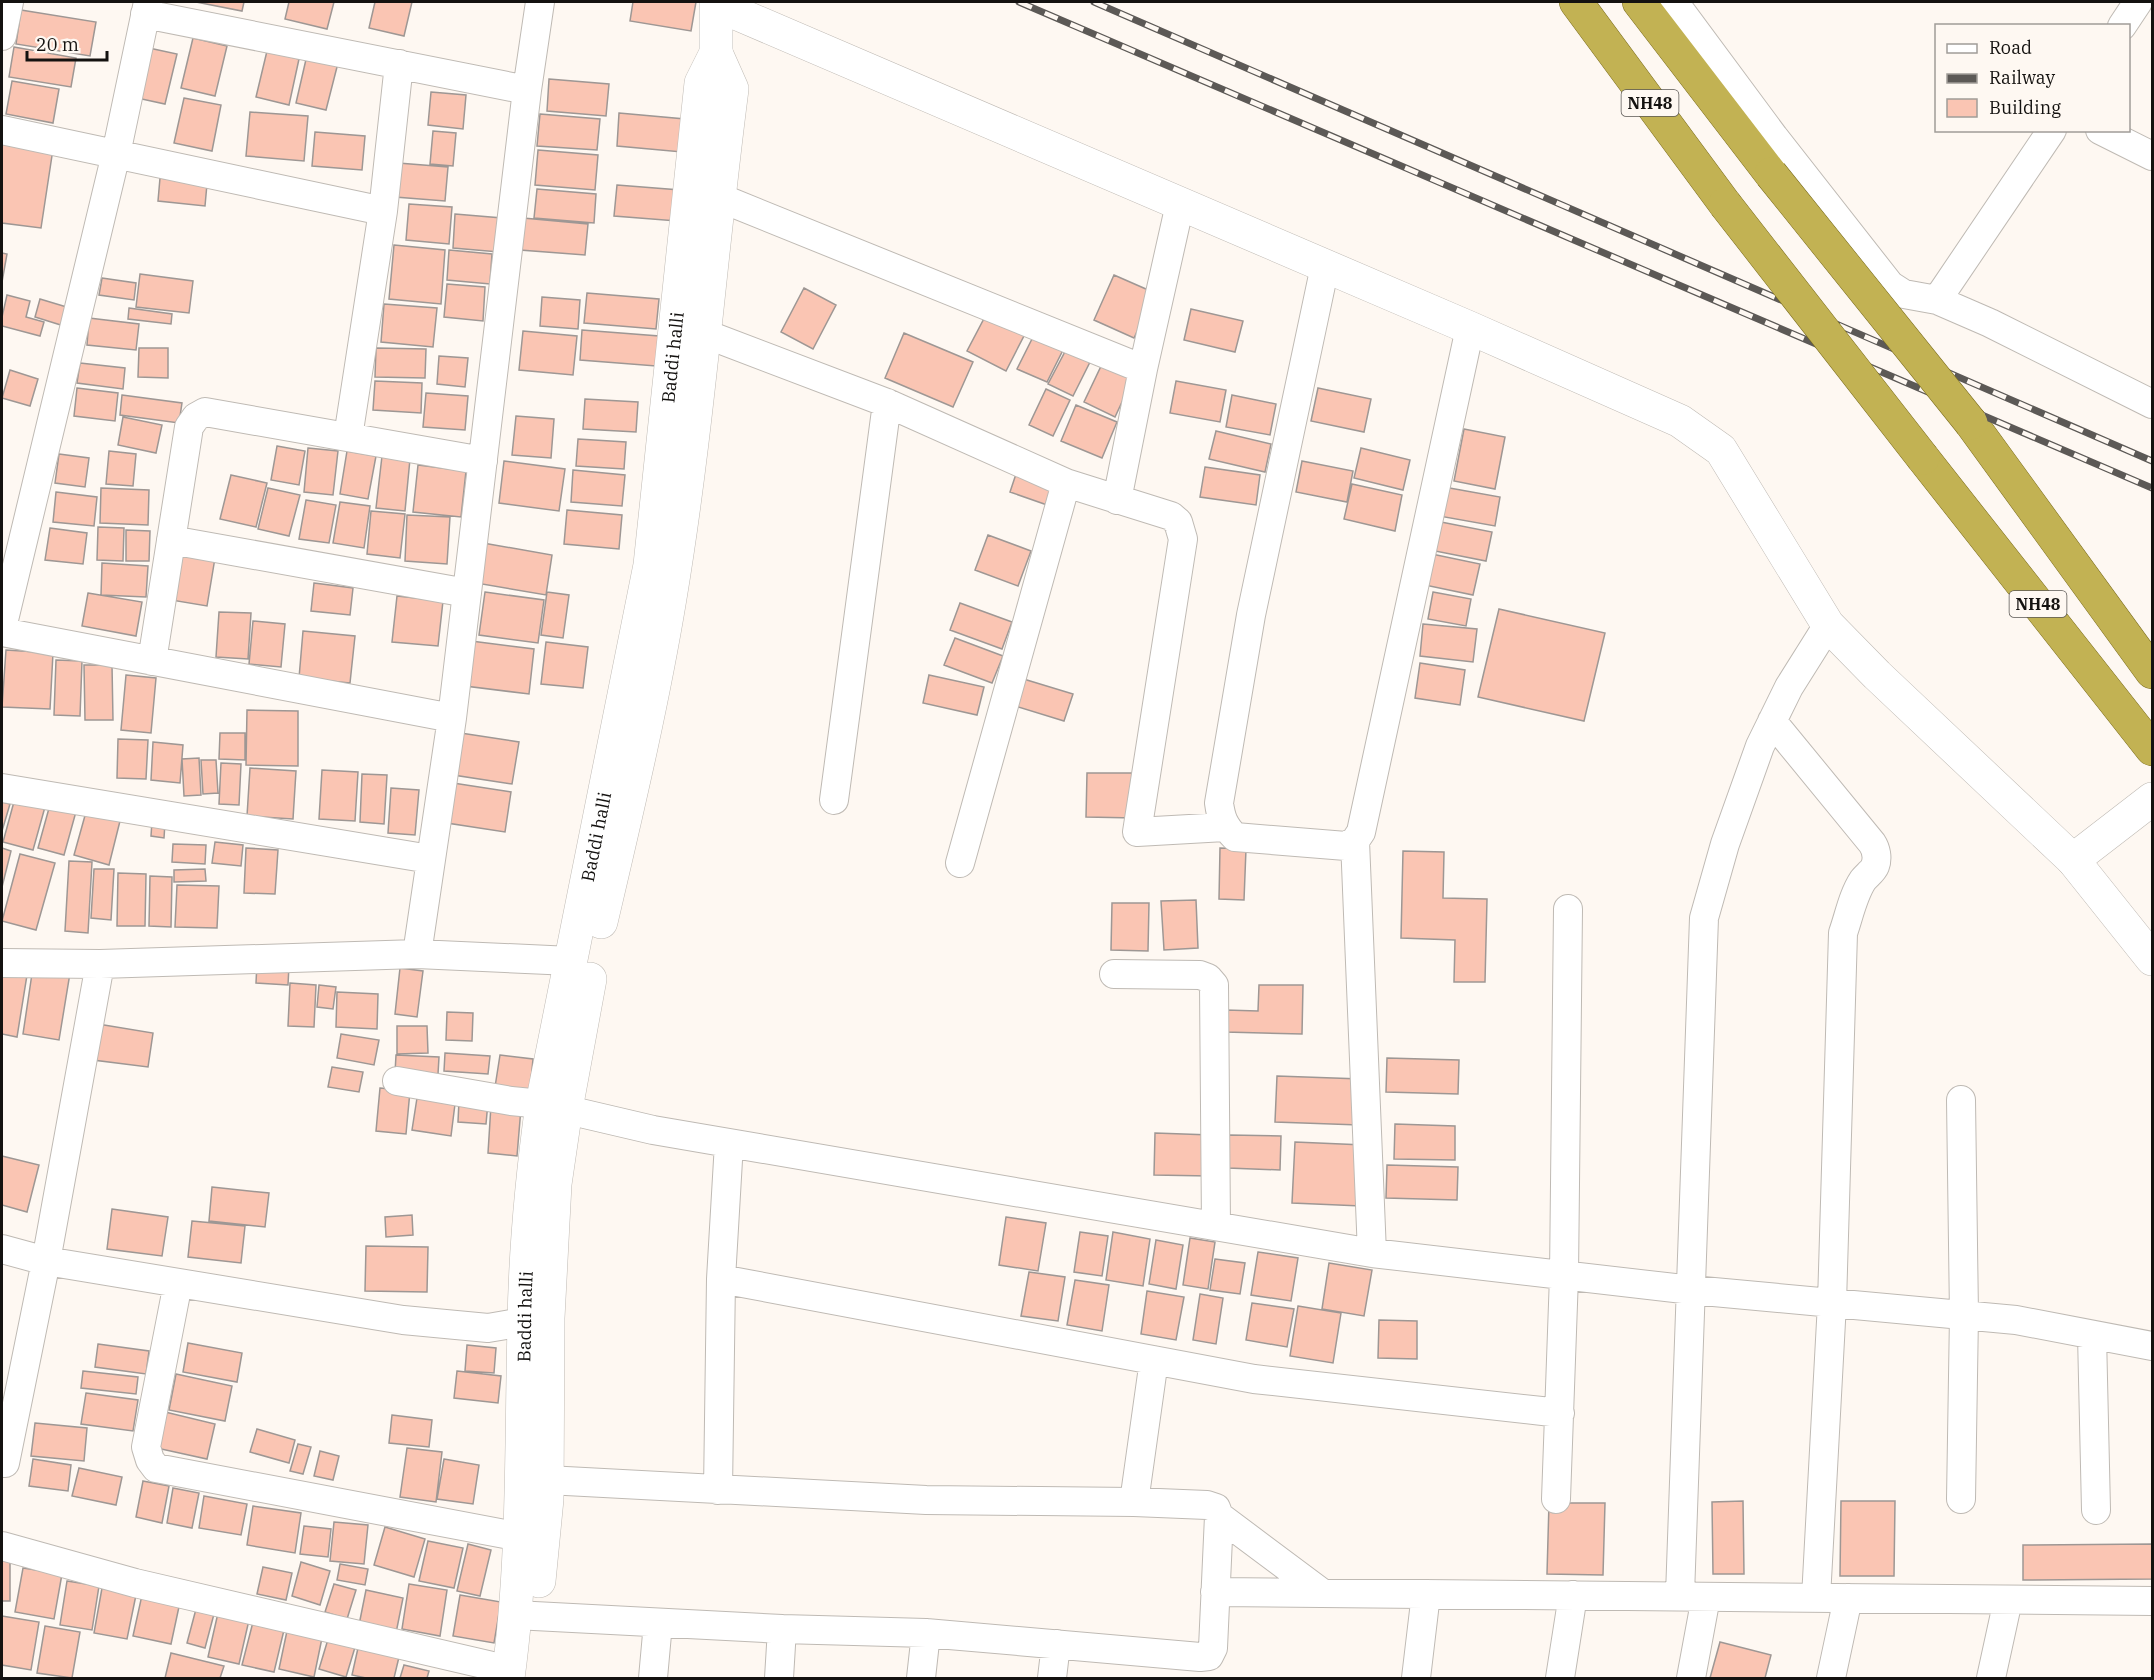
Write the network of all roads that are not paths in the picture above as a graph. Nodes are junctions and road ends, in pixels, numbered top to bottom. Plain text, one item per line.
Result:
1 (9, 2) edge
2 (540, 2) edge
3 (1576, 2) edge
4 (1639, 2) edge
5 (1674, 2) edge
6 (2138, 2) edge
7 (716, 4) edge
8 (146, 8) edge
9 (2123, 24) edge
10 (2, 36) edge
11 (716, 54) junction
12 (399, 64) junction
13 (526, 90) junction
14 (2, 130) edge
15 (2051, 132) edge
16 (2104, 132) edge
17 (116, 154) junction
18 (2152, 156) edge
19 (718, 197) junction
20 (1180, 204) junction
21 (383, 211) junction
22 (1325, 266) junction
23 (1937, 300) junction
24 (1470, 328) junction
25 (703, 333) junction
26 (1143, 369) junction
27 (887, 403) junction
28 (2152, 404) edge
29 (348, 437) junction
30 (483, 461) junction
31 (1066, 483) junction
32 (1117, 500) junction
33 (171, 540) junction
34 (467, 593) junction
35 (1828, 625) junction
36 (2, 630) edge
37 (152, 661) junction
38 (2152, 672) edge
39 (452, 718) junction
40 (1772, 722) junction
41 (2152, 749) edge
42 (2, 788) edge
43 (2152, 799) edge
44 (834, 800) dead end
45 (1225, 827) junction
46 (1355, 842) junction
47 (430, 859) junction
48 (2073, 860) junction
49 (960, 863) dead end
50 (1568, 909) dead end
51 (417, 954) junction
52 (2152, 958) edge
53 (571, 961) junction
54 (2, 963) edge
55 (100, 964) junction
56 (1114, 974) dead end
57 (397, 1081) dead end
58 (1960, 1100) dead end
59 (554, 1107) junction
60 (729, 1143) junction
61 (1216, 1226) junction
62 (2, 1249) edge
63 (1372, 1253) junction
64 (46, 1261) junction
65 (1564, 1276) junction
66 (721, 1279) junction
67 (178, 1283) junction
68 (1692, 1290) junction
69 (1832, 1303) junction
70 (1964, 1315) junction
71 (536, 1321) junction
72 (2092, 1335) junction
73 (2152, 1346) edge
74 (1154, 1360) junction
75 (10, 1399) edge
76 (1560, 1413) junction
77 (5, 1463) dead end
78 (547, 1480) junction
79 (718, 1490) junction
80 (1556, 1499) dead end
81 (1961, 1499) dead end
82 (1134, 1502) junction
83 (2096, 1510) dead end
84 (1219, 1516) junction
85 (520, 1537) junction
86 (2, 1546) edge
87 (1215, 1592) junction
88 (1322, 1593) junction
89 (1426, 1594) junction
90 (1573, 1594) junction
91 (1693, 1596) junction
92 (1816, 1598) junction
93 (1848, 1599) junction
94 (2007, 1600) junction
95 (2152, 1601) edge
96 (525, 1616) junction
97 (658, 1623) junction
98 (782, 1629) junction
99 (926, 1633) junction
100 (1056, 1644) junction
101 (515, 1676) edge
102 (652, 1678) edge
103 (779, 1678) edge
104 (921, 1678) edge
105 (1052, 1678) edge
106 (1416, 1678) edge
107 (1560, 1678) edge
108 (1691, 1678) edge
109 (1832, 1678) edge
110 (1991, 1678) edge

1 - 10 street
2 - 13 street
3 - 41 highway, NH48, bridge
4 - 38 highway, NH48, bridge
5 - 23 street
6 - 9 street
7 - 11 street, Baddi halli
7 - 20 street
8 - 12 street
8 - 17 street
11 - 19 street
11 - 53 street, Baddi halli
12 - 13 street
12 - 21 street
13 - 30 street
14 - 17 street
15 - 23 street
16 - 18 street
17 - 21 street
17 - 36 street
19 - 25 street
19 - 26 street
20 - 22 street
20 - 26 street
21 - 29 street
22 - 24 street
22 - 45 street
23 - 28 street
24 - 35 street
24 - 46 street
25 - 27 street
25 - 59 street
26 - 32 street
27 - 31 street
27 - 44 street
29 - 30 street
29 - 33 street
30 - 34 street
31 - 32 street
31 - 49 street
32 - 45 street
33 - 34 street
33 - 37 street
34 - 39 street
35 - 40 street
35 - 48 street
36 - 37 street
37 - 39 street
39 - 47 street
40 - 68 street
40 - 69 street
42 - 47 street
43 - 48 street
45 - 46 street
46 - 63 street
47 - 51 street
48 - 52 street
50 - 65 street
51 - 53 street
51 - 55 street
53 - 59 street, Baddi halli
54 - 55 street
55 - 64 street
56 - 61 street
57 - 59 street
58 - 70 street
59 - 60 street
59 - 71 street, Baddi halli
60 - 61 street
60 - 66 street
61 - 63 street
62 - 64 street
63 - 65 street
64 - 67 street
64 - 75 street
65 - 68 street
65 - 76 street
66 - 74 street
66 - 79 street
67 - 71 street
67 - 85 street
68 - 69 street
68 - 91 street
69 - 70 street
69 - 92 street
70 - 72 street
70 - 81 street
71 - 78 street
71 - 85 street, Baddi halli
72 - 73 street
72 - 83 street
74 - 76 street
74 - 82 street
75 - 77 street
76 - 80 street
78 - 79 street
78 - 96 street
79 - 82 street
82 - 84 street
84 - 87 street
84 - 88 street
85 - 96 street, Baddi halli
86 - 101 street
87 - 88 street
87 - 100 street
88 - 89 street
89 - 90 street
89 - 106 street
90 - 91 street
90 - 107 street
91 - 92 street
91 - 108 street
92 - 93 street
93 - 94 street
93 - 109 street
94 - 95 street
94 - 110 street
96 - 97 street
96 - 101 street, Baddi halli
97 - 98 street
97 - 102 street
98 - 99 street
98 - 103 street
99 - 100 street
99 - 104 street
100 - 105 street

